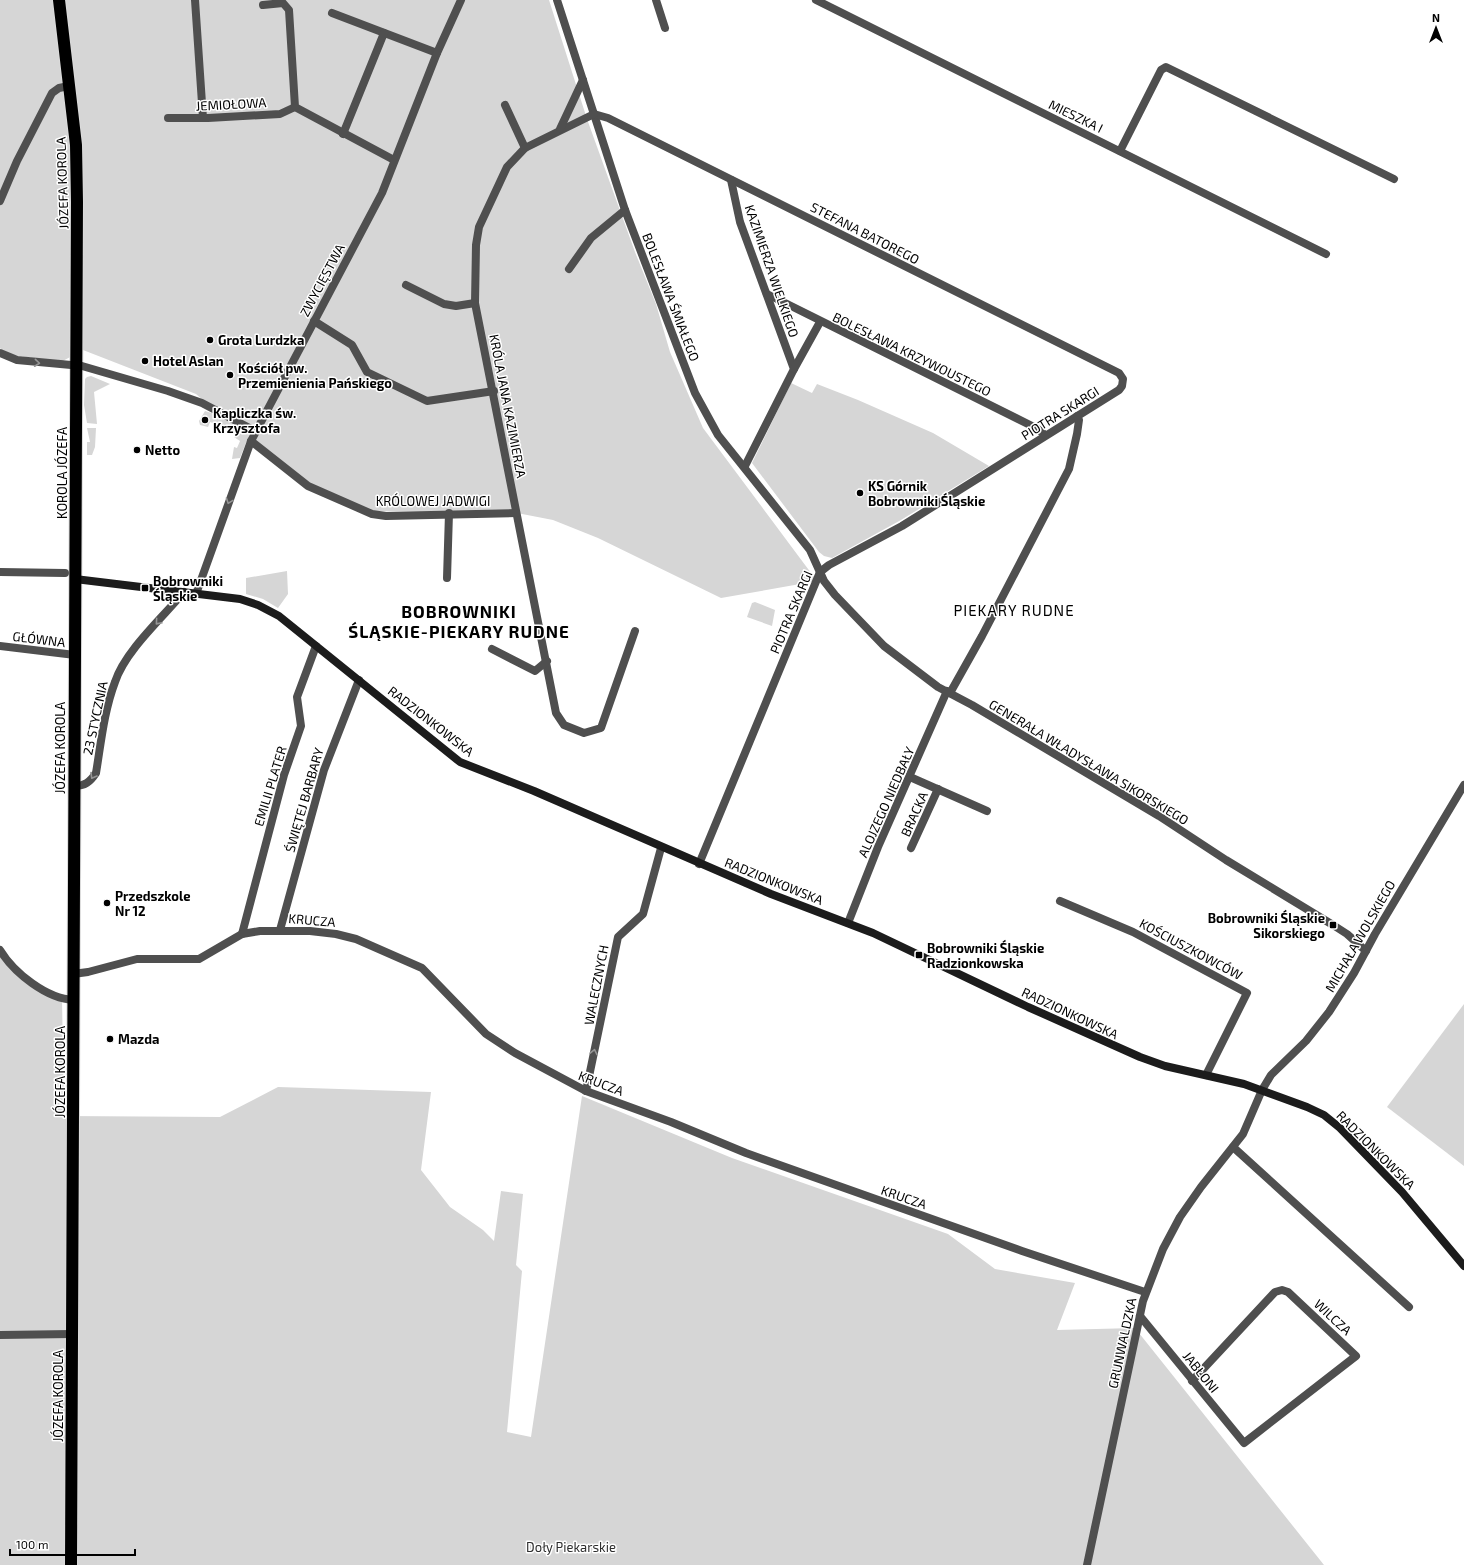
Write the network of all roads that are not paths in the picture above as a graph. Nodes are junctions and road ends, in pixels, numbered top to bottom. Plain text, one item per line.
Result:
1 (59, 0) edge
2 (195, 0) edge
3 (461, 0) edge
4 (557, 0) edge
5 (656, 0) edge
6 (816, 0) edge
7 (263, 5) dead end
8 (332, 13) dead end
9 (665, 28) dead end
10 (384, 33) junction
11 (437, 53) junction
12 (583, 80) junction
13 (69, 86) junction
14 (505, 105) dead end
15 (295, 107) junction
16 (594, 114) junction
17 (168, 118) dead end
18 (203, 118) junction
19 (560, 129) junction
20 (343, 134) junction
21 (525, 148) junction
22 (1120, 151) junction
23 (394, 160) junction
24 (1394, 179) dead end
25 (731, 180) junction
26 (0, 201) edge
27 (625, 210) junction
28 (1326, 254) dead end
29 (569, 270) dead end
30 (406, 285) dead end
31 (767, 294) junction
32 (475, 303) junction
33 (314, 321) junction
34 (820, 322) junction
35 (0, 353) edge
36 (77, 366) junction
37 (794, 369) junction
38 (1123, 379) joint
39 (494, 391) junction
40 (1076, 416) junction
41 (256, 431) junction
42 (1045, 436) junction
43 (251, 441) junction
44 (744, 466) junction
45 (449, 513) junction
46 (516, 513) junction
47 (0, 572) edge
48 (820, 572) junction
49 (70, 576) junction
50 (448, 578) dead end
51 (184, 592) junction
52 (196, 594) junction
53 (635, 632) dead end
54 (0, 646) edge
55 (316, 646) junction
56 (492, 649) dead end
57 (75, 655) junction
58 (547, 661) junction
59 (359, 680) junction
60 (949, 692) junction
61 (910, 777) junction
62 (1464, 785) edge
63 (74, 786) junction
64 (938, 789) junction
65 (987, 810) dead end
66 (661, 848) junction
67 (911, 848) dead end
68 (699, 864) junction
69 (1060, 901) dead end
70 (848, 923) junction
71 (280, 930) junction
72 (242, 934) junction
73 (0, 950) edge
74 (1366, 951) junction
75 (74, 974) junction
76 (74, 1000) junction
77 (1206, 1075) junction
78 (586, 1090) junction
79 (1262, 1090) junction
80 (1233, 1147) junction
81 (1464, 1266) edge
82 (1145, 1292) junction
83 (1409, 1307) dead end
84 (1140, 1316) junction
85 (72, 1334) junction
86 (0, 1335) edge
87 (1192, 1381) junction
88 (1244, 1443) joint
89 (71, 1565) edge
90 (1087, 1565) edge

1 - 13 highway, JÓZEFA KOROLA
2 - 18 street
3 - 11 street, ZWYCIĘSTWA
4 - 12 street, BOLESŁAWA ŚMIAŁEGO
5 - 9 street
6 - 22 street, MIESZKA I
7 - 15 street
8 - 10 street
10 - 11 street
10 - 20 street
11 - 23 street, ZWYCIĘSTWA
12 - 16 street, BOLESŁAWA ŚMIAŁEGO
12 - 19 street
13 - 26 street
13 - 36 highway, JÓZEFA KOROLA
14 - 21 street
15 - 18 street, JEMIOŁOWA
15 - 20 street
16 - 19 street, KRÓLA JANA KAZIMIERZA
16 - 25 street, STEFANA BATOREGO
16 - 27 street, BOLESŁAWA ŚMIAŁEGO
17 - 18 street, JEMIOŁOWA
19 - 21 street, KRÓLA JANA KAZIMIERZA
20 - 23 street
21 - 32 street, KRÓLA JANA KAZIMIERZA
22 - 24 street
22 - 28 street, MIESZKA I
23 - 33 street, ZWYCIĘSTWA
25 - 31 street, KAZIMIERZA WIELKIEGO
25 - 38 street, STEFANA BATOREGO
27 - 29 street
27 - 44 street, BOLESŁAWA ŚMIAŁEGO
30 - 32 street
31 - 34 street, BOLESŁAWA KRZYWOUSTEGO
31 - 37 street, KAZIMIERZA WIELKIEGO
32 - 39 street, KRÓLA JANA KAZIMIERZA
33 - 39 street
33 - 41 street, ZWYCIĘSTWA
34 - 37 street, KAZIMIERZA WIELKIEGO
34 - 42 street, BOLESŁAWA KRZYWOUSTEGO
35 -> 36 street
36 - 41 street
36 - 49 highway, KOROLA JÓZEFA
37 - 44 street, KAZIMIERZA WIELKIEGO
38 - 40 street, PIOTRA SKARGI
39 - 46 street, KRÓLA JANA KAZIMIERZA
40 - 42 street, PIOTRA SKARGI
40 - 60 street, ALOJZEGO NIEDBAŁY
41 - 43 street, ZWYCIĘSTWA
42 - 48 street, PIOTRA SKARGI
43 - 45 street, KRÓLOWEJ JADWIGI
43 -> 52 street, ZWYCIĘSTWA
44 - 48 street, BOLESŁAWA ŚMIAŁEGO
45 - 46 street, KRÓLOWEJ JADWIGI
45 - 50 street
46 - 58 street, KRÓLA JANA KAZIMIERZA
47 - 49 street
48 - 60 street, GENERAŁA WŁADYSŁAWA SIKORSKIEGO
48 - 68 street, PIOTRA SKARGI
49 - 51 street, RADZIONKOWSKA
49 - 57 highway, JÓZEFA KOROLA
51 - 52 street, RADZIONKOWSKA
51 -> 63 street, 23 STYCZNIA
52 - 55 street, RADZIONKOWSKA
53 - 58 street, KRÓLA JANA KAZIMIERZA
54 - 57 street, GŁÓWNA
55 - 59 street, RADZIONKOWSKA
55 - 72 street, EMILII PLATER
56 - 58 street
57 - 63 highway, JÓZEFA KOROLA
59 - 66 street, RADZIONKOWSKA
59 - 71 street, ŚWIĘTEJ BARBARY
60 - 61 street, ALOJZEGO NIEDBAŁY
60 - 74 street, GENERAŁA WŁADYSŁAWA SIKORSKIEGO
61 - 64 street, BRACKA
61 - 70 street, ALOJZEGO NIEDBAŁY
62 - 74 street, MICHAŁA WOLSKIEGO
63 - 75 highway, JÓZEFA KOROLA
64 - 65 street, BRACKA
64 - 67 street, BRACKA
66 - 68 street, RADZIONKOWSKA
78 -> 66 street, WALECZNYCH
68 - 70 street, RADZIONKOWSKA
69 - 77 street, KOŚCIUSZKOWCÓW
70 - 77 street, RADZIONKOWSKA
71 - 72 street, KRUCZA
71 - 78 street, KRUCZA
72 - 75 street, KRUCZA
73 - 76 street
74 - 79 street, MICHAŁA WOLSKIEGO
75 - 76 highway, JÓZEFA KOROLA
76 - 85 highway, JÓZEFA KOROLA
77 - 79 street, RADZIONKOWSKA
78 - 82 street, KRUCZA
79 - 80 street, GRUNWALDZKA
79 - 81 street, RADZIONKOWSKA
80 - 82 street, GRUNWALDZKA
80 - 83 street
82 - 84 street, GRUNWALDZKA
84 - 87 street, JABŁONI
84 - 90 street, GRUNWALDZKA
85 - 86 street
85 - 89 highway, JÓZEFA KOROLA
87 - 88 street, JABŁONI
87 - 88 street, WILCZA

